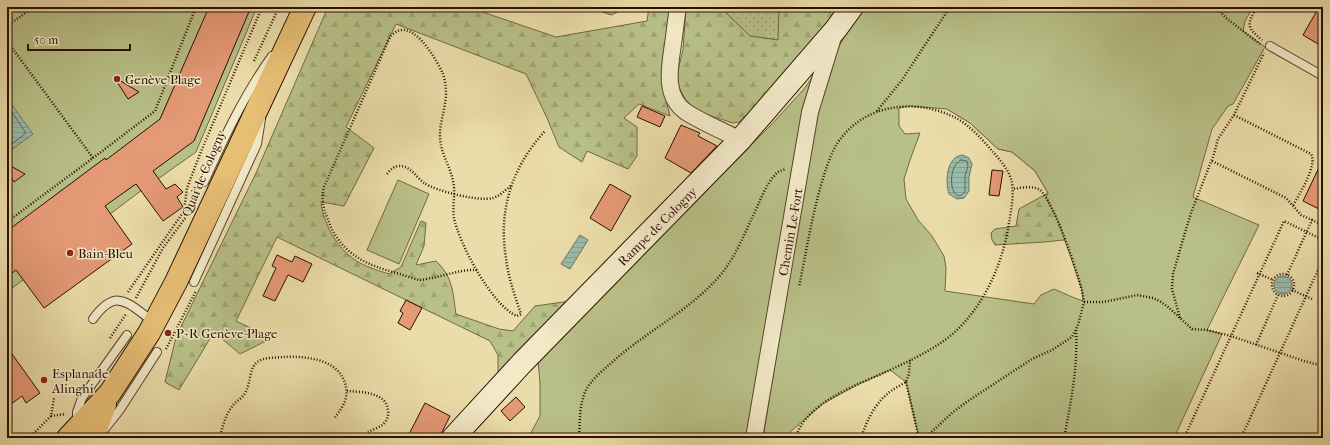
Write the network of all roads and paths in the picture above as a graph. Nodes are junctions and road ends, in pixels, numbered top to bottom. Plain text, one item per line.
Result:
1 (34, 7) edge
2 (196, 7) edge
3 (262, 7) edge
4 (278, 7) edge
5 (678, 7) edge
6 (852, 7) edge
7 (950, 7) edge
8 (1216, 7) edge
9 (1257, 7) edge
10 (304, 8) edge
11 (7, 26) edge
12 (836, 29) junction
13 (7, 41) edge
14 (1268, 47) junction
15 (254, 62) dead end
16 (1323, 76) edge
17 (266, 91) junction
18 (877, 111) junction
19 (1234, 115) junction
20 (545, 131) dead end
21 (740, 140) junction
22 (92, 158) junction
23 (1212, 161) junction
24 (801, 168) junction
25 (386, 174) dead end
26 (200, 183) joint
27 (512, 186) junction
28 (1012, 189) junction
29 (453, 194) junction
30 (1293, 206) junction
31 (1312, 220) junction
32 (7, 222) edge
33 (1323, 226) edge
34 (1307, 232) junction
35 (1323, 240) edge
36 (1323, 259) edge
37 (477, 270) junction
38 (1258, 274) junction
39 (1287, 275) junction
40 (1273, 280) junction
41 (197, 283) joint
42 (799, 287) dead end
43 (1292, 290) junction
44 (1278, 295) junction
45 (1306, 296) junction
46 (1312, 299) dead end
47 (123, 301) junction
48 (1084, 302) junction
49 (131, 306) junction
50 (1180, 318) junction
51 (93, 319) dead end
52 (155, 322) junction
53 (1076, 329) junction
54 (127, 335) dead end
55 (1231, 336) junction
56 (107, 342) dead end
57 (1256, 345) junction
58 (161, 352) joint
59 (1280, 353) junction
60 (910, 359) junction
61 (1323, 366) edge
62 (906, 382) junction
63 (347, 391) junction
64 (54, 398) dead end
65 (68, 408) dead end
66 (51, 416) junction
67 (334, 419) dead end
68 (75, 429) edge
69 (368, 432) dead end
70 (29, 438) edge
71 (97, 438) edge
72 (220, 438) edge
73 (453, 438) edge
74 (578, 438) edge
75 (754, 438) edge
76 (796, 438) edge
77 (861, 438) edge
78 (919, 438) edge
79 (925, 438) edge
80 (1064, 438) edge
81 (1184, 438) edge
82 (1241, 438) edge

1 - 11 path
2 - 22 path
3 - 47 path
4 - 15 path
5 - 21 street
6 - 12 street, Rampe de Cologny
7 - 18 path
8 - 14 path
9 - 14 path
10 - 17 main road, Quai de Cologny
10 - 26 lane
12 - 21 street, Rampe de Cologny
12 - 24 street, Chemin Le-Fort
13 - 22 path
14 - 16 lane
14 - 19 path
17 - 41 lane
17 - 52 main road, Quai de Cologny
18 - 28 path
18 - 42 path
19 - 23 path
19 - 30 path
20 - 27 path
21 - 73 street, Rampe de Cologny
22 - 32 path
23 - 30 path
23 - 50 path
24 - 74 path
24 - 75 street, Chemin Le-Fort
25 - 29 path
26 - 49 path, Quai de Cologny
27 - 29 path
27 - 37 path
28 - 48 path
28 - 60 path
29 - 37 path
29 - 37 path
30 - 31 path
31 - 33 path
31 - 34 path
34 - 35 path
34 - 38 path
34 - 39 path
36 - 45 path
38 - 40 path
38 - 55 path
39 - 40 path
39 - 43 path
40 - 44 path
41 - 58 path
43 - 44 path
43 - 45 path
44 - 57 path
45 - 46 path
45 - 59 path
47 - 49 lane
47 - 51 lane
48 - 50 path
48 - 53 path
49 - 52 lane
49 - 56 path, Quai de Cologny
50 - 55 path
52 - 68 main road, Quai de Cologny
53 - 79 path
53 - 80 path
54 - 68 lane
55 - 57 path
55 - 81 path
57 - 59 path
58 - 71 lane
59 - 61 path
59 - 82 path
60 - 62 path
60 - 76 path
62 - 77 path
62 - 78 path
63 - 67 path
63 - 69 path
63 - 72 path
64 - 66 path
65 - 68 path
66 - 68 path
66 - 70 path

